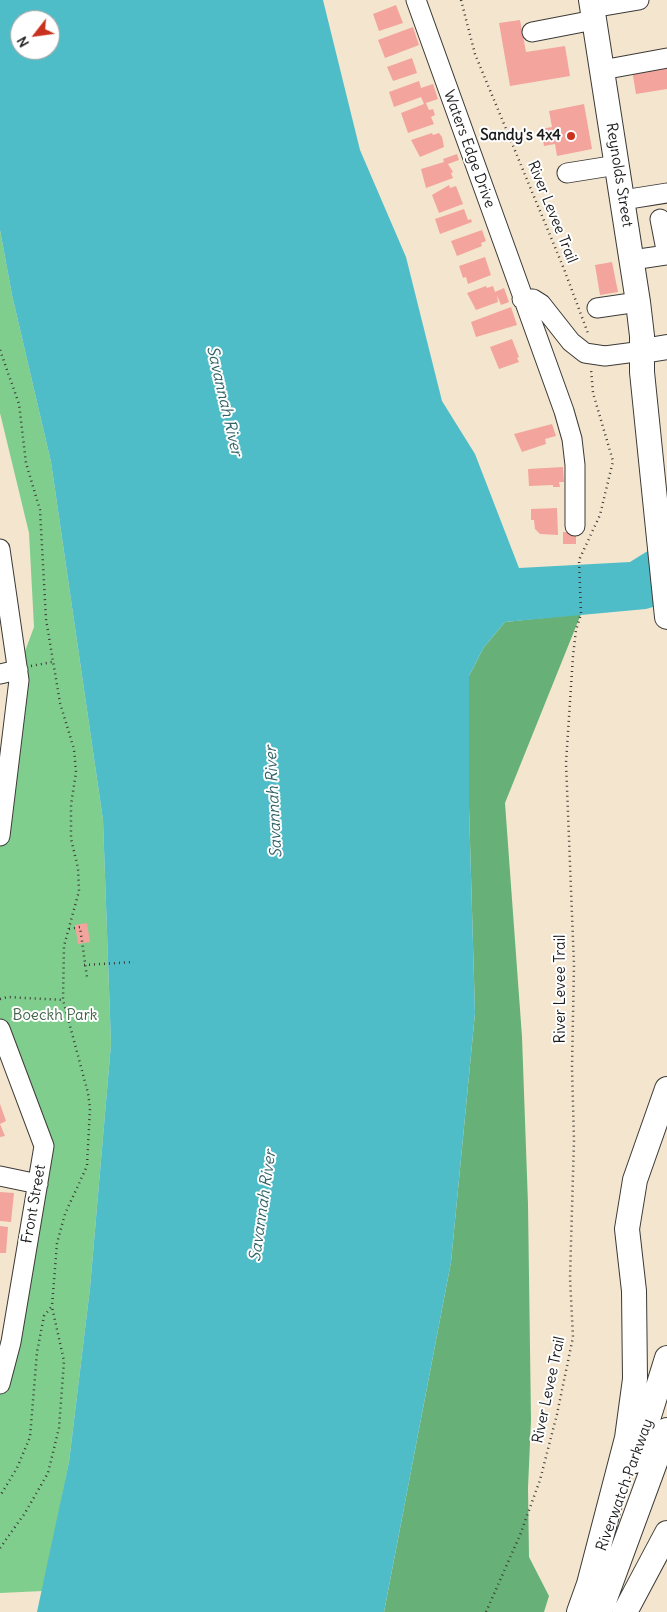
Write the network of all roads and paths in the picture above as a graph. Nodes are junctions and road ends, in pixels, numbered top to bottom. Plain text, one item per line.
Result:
1 (416, 0) edge
2 (461, 0) edge
3 (639, 0) edge
4 (593, 9) edge
5 (532, 32) dead end
6 (667, 58) edge
7 (602, 70) junction
8 (617, 165) junction
9 (567, 173) dead end
10 (663, 196) edge
11 (623, 200) junction
12 (660, 219) dead end
13 (667, 255) edge
14 (632, 260) junction
15 (522, 299) junction
16 (638, 302) junction
17 (597, 308) dead end
18 (590, 342) dead end
19 (667, 347) edge
20 (0, 350) edge
21 (643, 351) junction
22 (592, 362) dead end
23 (574, 526) dead end
24 (0, 549) edge
25 (3, 591) edge
26 (667, 617) edge
27 (52, 662) junction
28 (9, 672) edge
29 (7, 719) edge
30 (0, 836) edge
31 (69, 929) junction
32 (134, 962) dead end
33 (84, 965) junction
34 (87, 977) dead end
35 (0, 999) edge
36 (63, 1000) junction
37 (0, 1029) edge
38 (665, 1093) edge
39 (0, 1176) edge
40 (38, 1184) junction
41 (52, 1306) junction
42 (5, 1341) edge
43 (667, 1358) edge
44 (0, 1384) edge
45 (667, 1430) edge
46 (0, 1496) edge
47 (667, 1533) edge
48 (0, 1548) edge
49 (589, 1584) junction
50 (486, 1612) edge
51 (579, 1612) edge
52 (600, 1612) edge
53 (625, 1612) edge

1 - 15 street, Waters Edge Drive
2 - 18 path, River Levee Trail
3 - 4 street
4 - 5 street
4 - 7 main road, Reynolds Street
6 - 7 street
7 - 8 main road, Reynolds Street
8 - 9 street
8 - 11 main road, Reynolds Street
10 - 11 street
11 - 14 main road, Reynolds Street
12 - 13 street
13 - 14 street
14 - 16 main road, Reynolds Street
15 - 21 street
15 - 23 street, Waters Edge Drive
16 - 17 street
16 - 21 main road, Reynolds Street
19 - 21 main road
20 - 27 path
21 - 26 main road
22 - 50 path, River Levee Trail
24 - 25 street
25 - 28 street
27 - 28 path
27 - 31 path
28 - 29 street
29 - 30 street
31 - 33 path
31 - 36 path
32 - 33 path
33 - 34 path
35 - 36 path
36 - 41 path
37 - 40 street, Front Street
38 - 49 main road
39 - 40 street
40 - 42 street, Front Street
41 - 46 path
41 - 48 path
42 - 44 street, Front Street
43 - 49 main road, Riverwatch Parkway
45 - 52 main road, Riverwatch Parkway
47 - 53 main road
49 - 51 main road, Riverwatch Parkway

